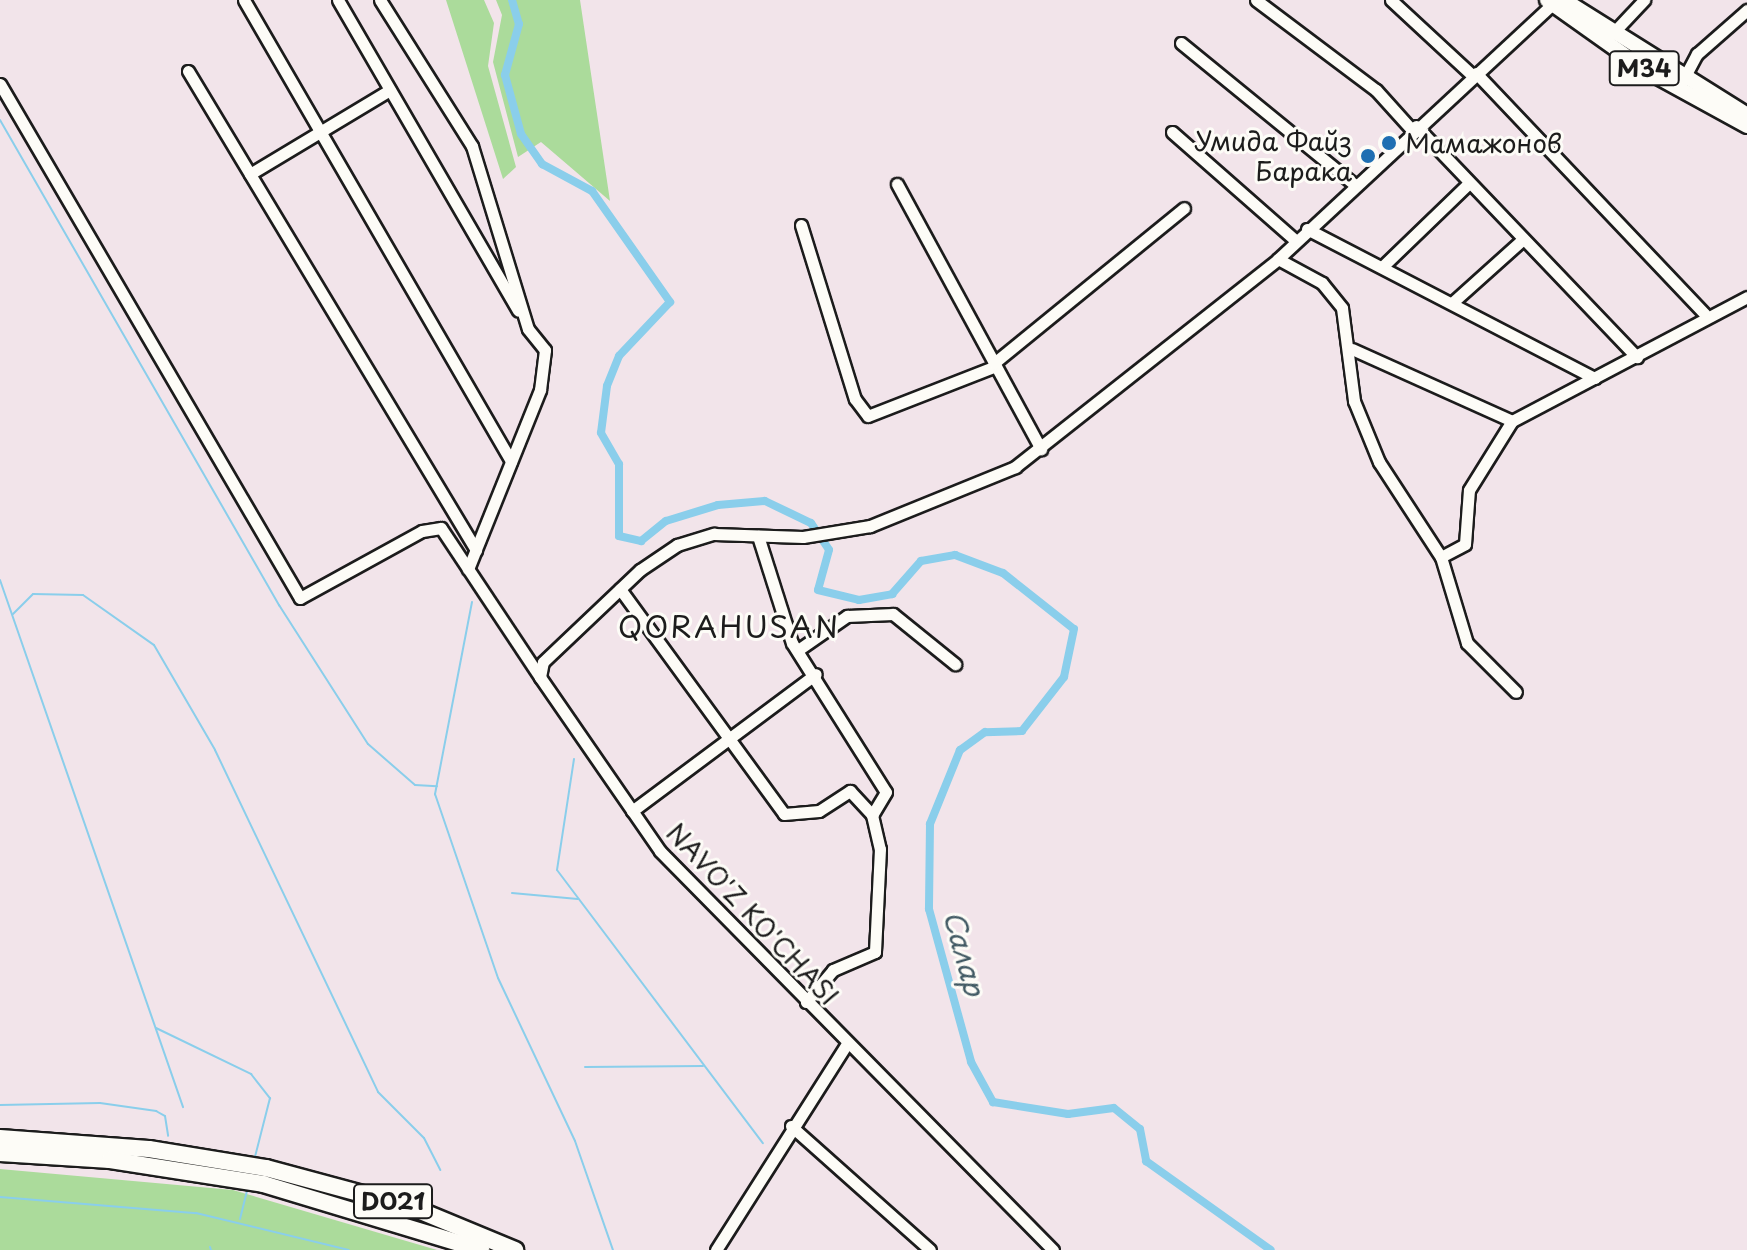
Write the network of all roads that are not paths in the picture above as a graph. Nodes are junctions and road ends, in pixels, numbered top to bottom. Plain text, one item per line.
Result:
1 (244, 0) edge
2 (338, 0) edge
3 (380, 0) edge
4 (1256, 0) edge
5 (1391, 0) edge
6 (1644, 0) edge
7 (1554, 1) edge
8 (1747, 10) edge
9 (1612, 34) junction
10 (1181, 43) dead end
11 (188, 71) dead end
12 (1474, 74) junction
13 (1683, 80) junction
14 (0, 84) edge
15 (390, 90) junction
16 (1742, 118) edge
17 (1414, 128) junction
18 (320, 131) junction
19 (1172, 132) dead end
20 (250, 174) junction
21 (1469, 183) junction
22 (897, 184) dead end
23 (1354, 184) junction
24 (1184, 208) dead end
25 (801, 225) dead end
26 (1307, 229) junction
27 (1522, 240) junction
28 (1296, 241) junction
29 (1278, 259) junction
30 (1382, 267) junction
31 (1747, 297) edge
32 (1453, 302) junction
33 (1705, 314) junction
34 (528, 329) junction
35 (1352, 349) junction
36 (1637, 357) junction
37 (995, 365) junction
38 (1595, 378) junction
39 (1512, 421) junction
40 (1041, 449) junction
41 (511, 461) junction
42 (758, 536) junction
43 (476, 550) junction
44 (1441, 557) junction
45 (468, 569) junction
46 (620, 589) junction
47 (798, 650) junction
48 (528, 659) junction
49 (543, 662) junction
50 (955, 664) dead end
51 (816, 674) junction
52 (540, 677) junction
53 (1516, 692) dead end
54 (731, 733) junction
55 (632, 811) junction
56 (872, 815) junction
57 (806, 1002) junction
58 (846, 1045) junction
59 (791, 1126) junction
60 (0, 1138) edge
61 (54, 1148) junction
62 (0, 1153) edge
63 (265, 1176) junction
64 (481, 1250) edge
65 (515, 1250) edge
66 (716, 1250) edge
67 (930, 1250) edge
68 (1052, 1250) edge

1 - 18 street
2 - 15 street
3 - 34 street
4 - 17 street
5 - 12 street
6 - 9 street
7 - 9 main road, M34
7 - 12 street
7 - 16 main road, M34
8 - 13 street
9 - 13 main road, M34
10 - 23 street
11 - 20 street
12 - 17 street
12 - 33 street
13 - 16 main road, M34
14 - 45 street, NAVO'Z KO'CHASI
15 - 18 street
15 - 34 street
17 - 21 street
17 - 23 street
18 - 20 street
18 - 41 street
19 - 28 street
20 - 43 street
21 - 27 street
21 - 30 street
22 - 37 street
23 - 26 street
24 - 37 street
25 - 37 street
26 - 28 street
26 - 30 street
27 - 32 street
27 - 36 street
28 - 29 street
29 - 35 street
29 - 40 street
30 - 32 street
31 - 33 street
32 - 38 street
33 - 36 street
34 - 41 street
35 - 39 street
35 - 44 street
36 - 38 street
37 - 40 street
38 - 39 street
39 - 44 street
40 - 42 street
41 - 43 street
42 - 46 street
42 - 47 street
43 - 45 street
44 - 53 street
45 - 48 street, NAVO'Z KO'CHASI
46 - 49 street
46 - 54 street
47 - 50 street
47 - 51 street
48 - 49 street
48 - 52 street, NAVO'Z KO'CHASI
49 - 52 street
51 - 54 street
51 - 56 street
52 - 55 street, NAVO'Z KO'CHASI
54 - 55 street
54 - 56 street
55 - 57 street, NAVO'Z KO'CHASI
56 - 57 street
57 - 58 street, NAVO'Z KO'CHASI
58 - 59 street
58 - 68 street, NAVO'Z KO'CHASI
59 - 66 street
59 - 67 street
60 - 61 highway, D021
61 - 62 highway, D021
61 - 63 highway, D021
63 - 64 highway, D021
63 - 65 highway, D021

